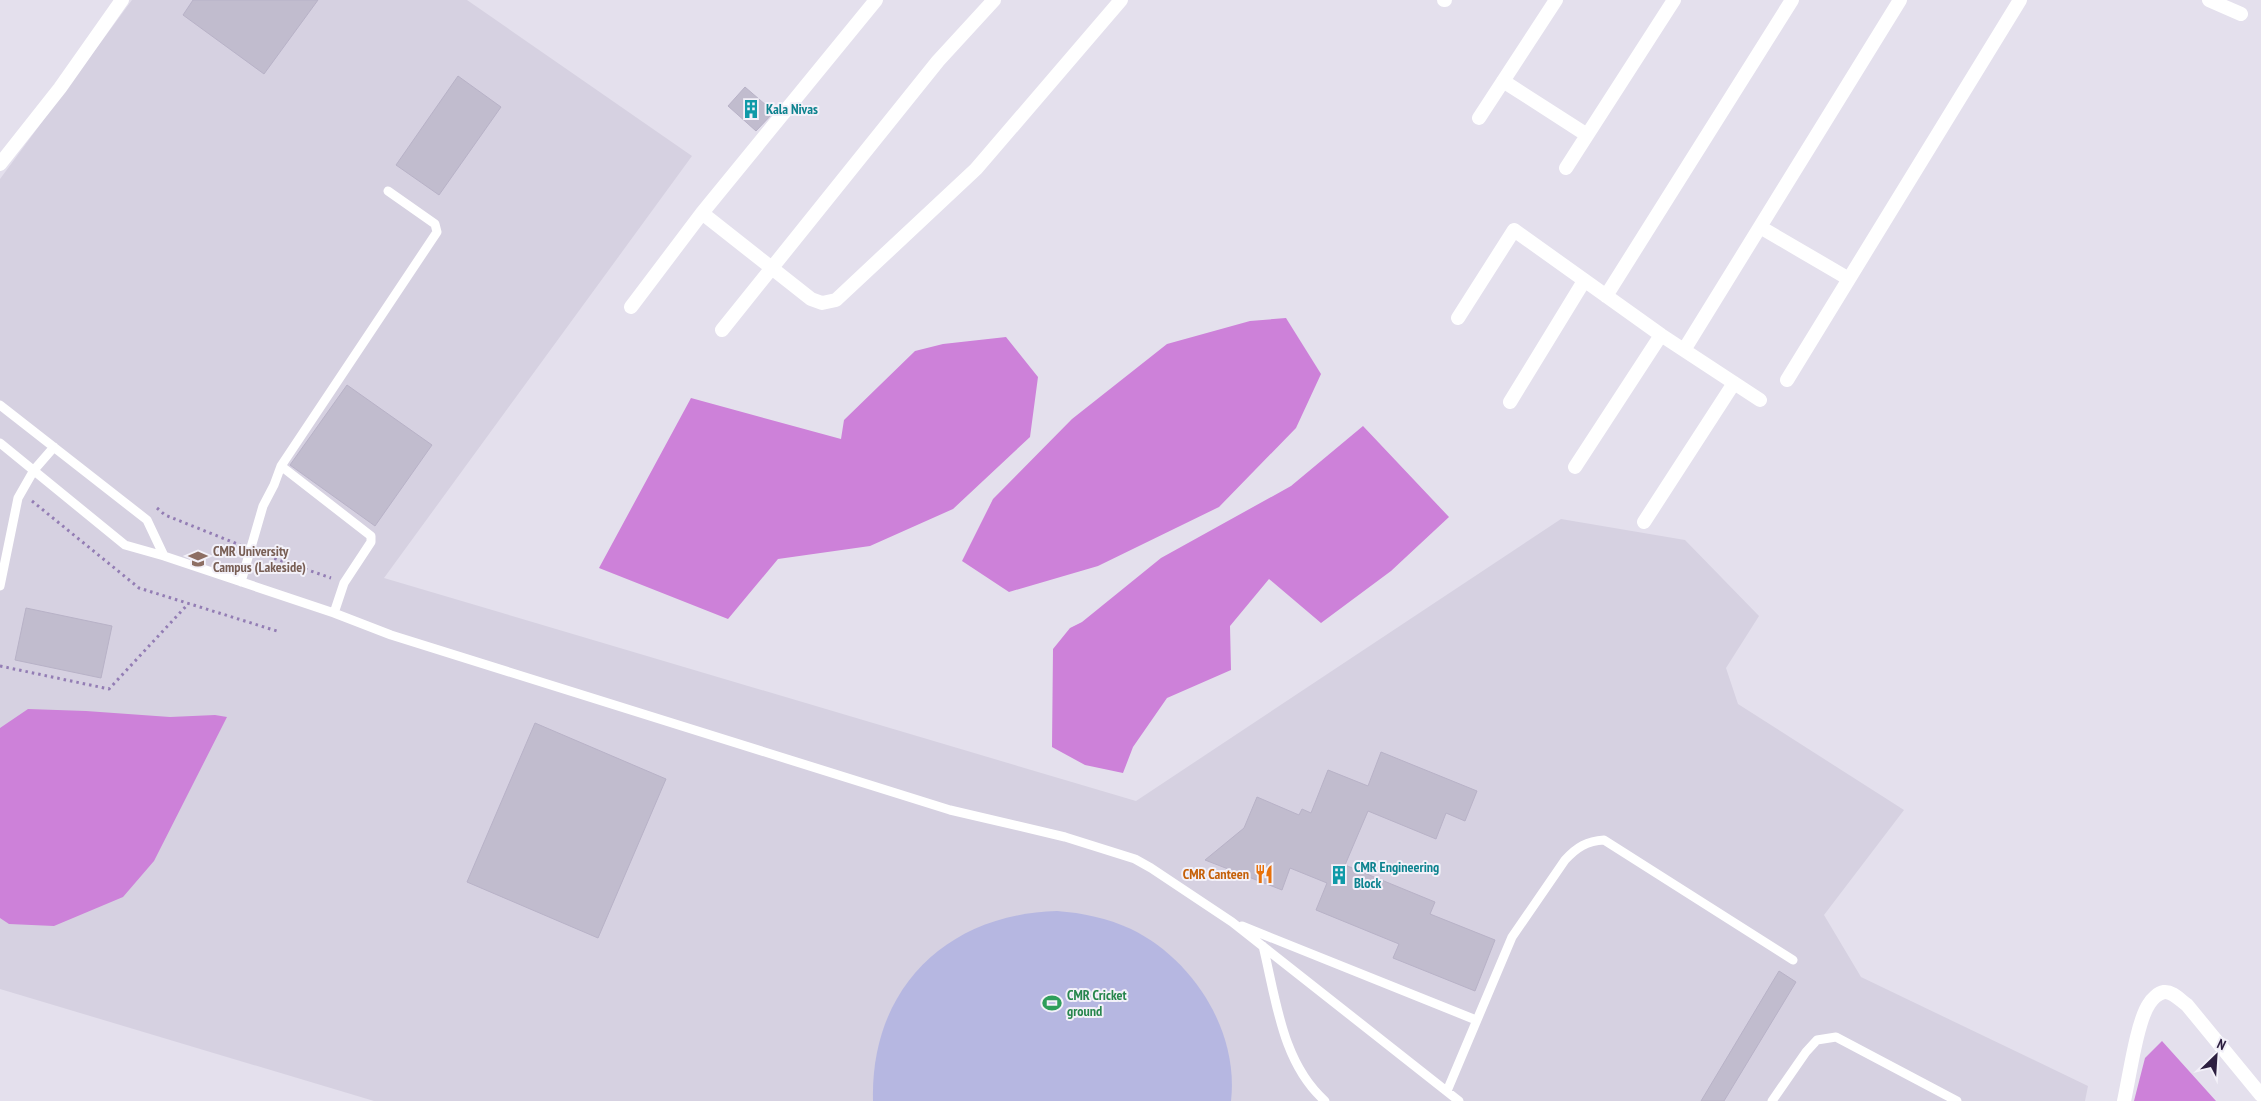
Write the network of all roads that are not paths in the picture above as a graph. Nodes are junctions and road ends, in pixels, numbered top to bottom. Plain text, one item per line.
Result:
1 (122, 0) edge
2 (876, 0) edge
3 (994, 0) edge
4 (1122, 0) edge
5 (1556, 0) edge
6 (1674, 0) edge
7 (1792, 0) edge
8 (1900, 0) edge
9 (2020, 0) edge
10 (2208, 0) edge
11 (2240, 14) dead end
12 (1503, 81) junction
13 (1479, 118) dead end
14 (1587, 135) junction
15 (0, 164) edge
16 (1566, 168) dead end
17 (388, 191) dead end
18 (702, 213) junction
19 (1760, 227) junction
20 (771, 267) junction
21 (1849, 279) junction
22 (1584, 281) junction
23 (1606, 296) junction
24 (631, 307) dead end
25 (1458, 318) dead end
26 (722, 330) dead end
27 (1661, 335) junction
28 (1684, 350) junction
29 (1787, 380) dead end
30 (1734, 383) junction
31 (1760, 400) dead end
32 (1510, 402) dead end
33 (0, 405) edge
34 (0, 443) edge
35 (54, 447) junction
36 (281, 466) junction
37 (1575, 466) dead end
38 (34, 470) junction
39 (1644, 522) dead end
40 (164, 556) junction
41 (241, 582) junction
42 (0, 586) edge
43 (334, 613) junction
44 (1232, 922) junction
45 (1263, 946) junction
46 (1793, 960) dead end
47 (1476, 1020) junction
48 (1447, 1091) junction
49 (2261, 1095) edge
50 (1325, 1101) edge
51 (1460, 1101) edge
52 (1772, 1101) edge
53 (1957, 1101) edge
54 (2124, 1101) edge

1 - 15 street
2 - 18 street
3 - 20 street
4 - 20 street
5 - 12 street
6 - 14 street
7 - 23 street
8 - 19 street
9 - 21 street
10 - 11 street
12 - 13 street
12 - 14 street
14 - 16 street
17 - 36 lane
18 - 20 street
18 - 24 street
19 - 21 street
19 - 28 street
20 - 26 street
21 - 29 street
22 - 23 street
22 - 25 street
22 - 32 street
23 - 27 street
27 - 28 street
27 - 37 street
28 - 30 street
30 - 31 street
30 - 39 street
33 - 35 lane
34 - 38 lane
35 - 38 lane
35 - 40 lane
36 - 41 lane
36 - 43 lane
38 - 40 lane
38 - 42 lane
40 - 41 lane
41 - 43 lane
43 - 44 lane
44 - 45 lane
44 - 47 lane
45 - 48 lane
45 - 50 lane
46 - 47 lane
47 - 48 lane
48 - 51 lane
49 - 54 street
52 - 53 lane

